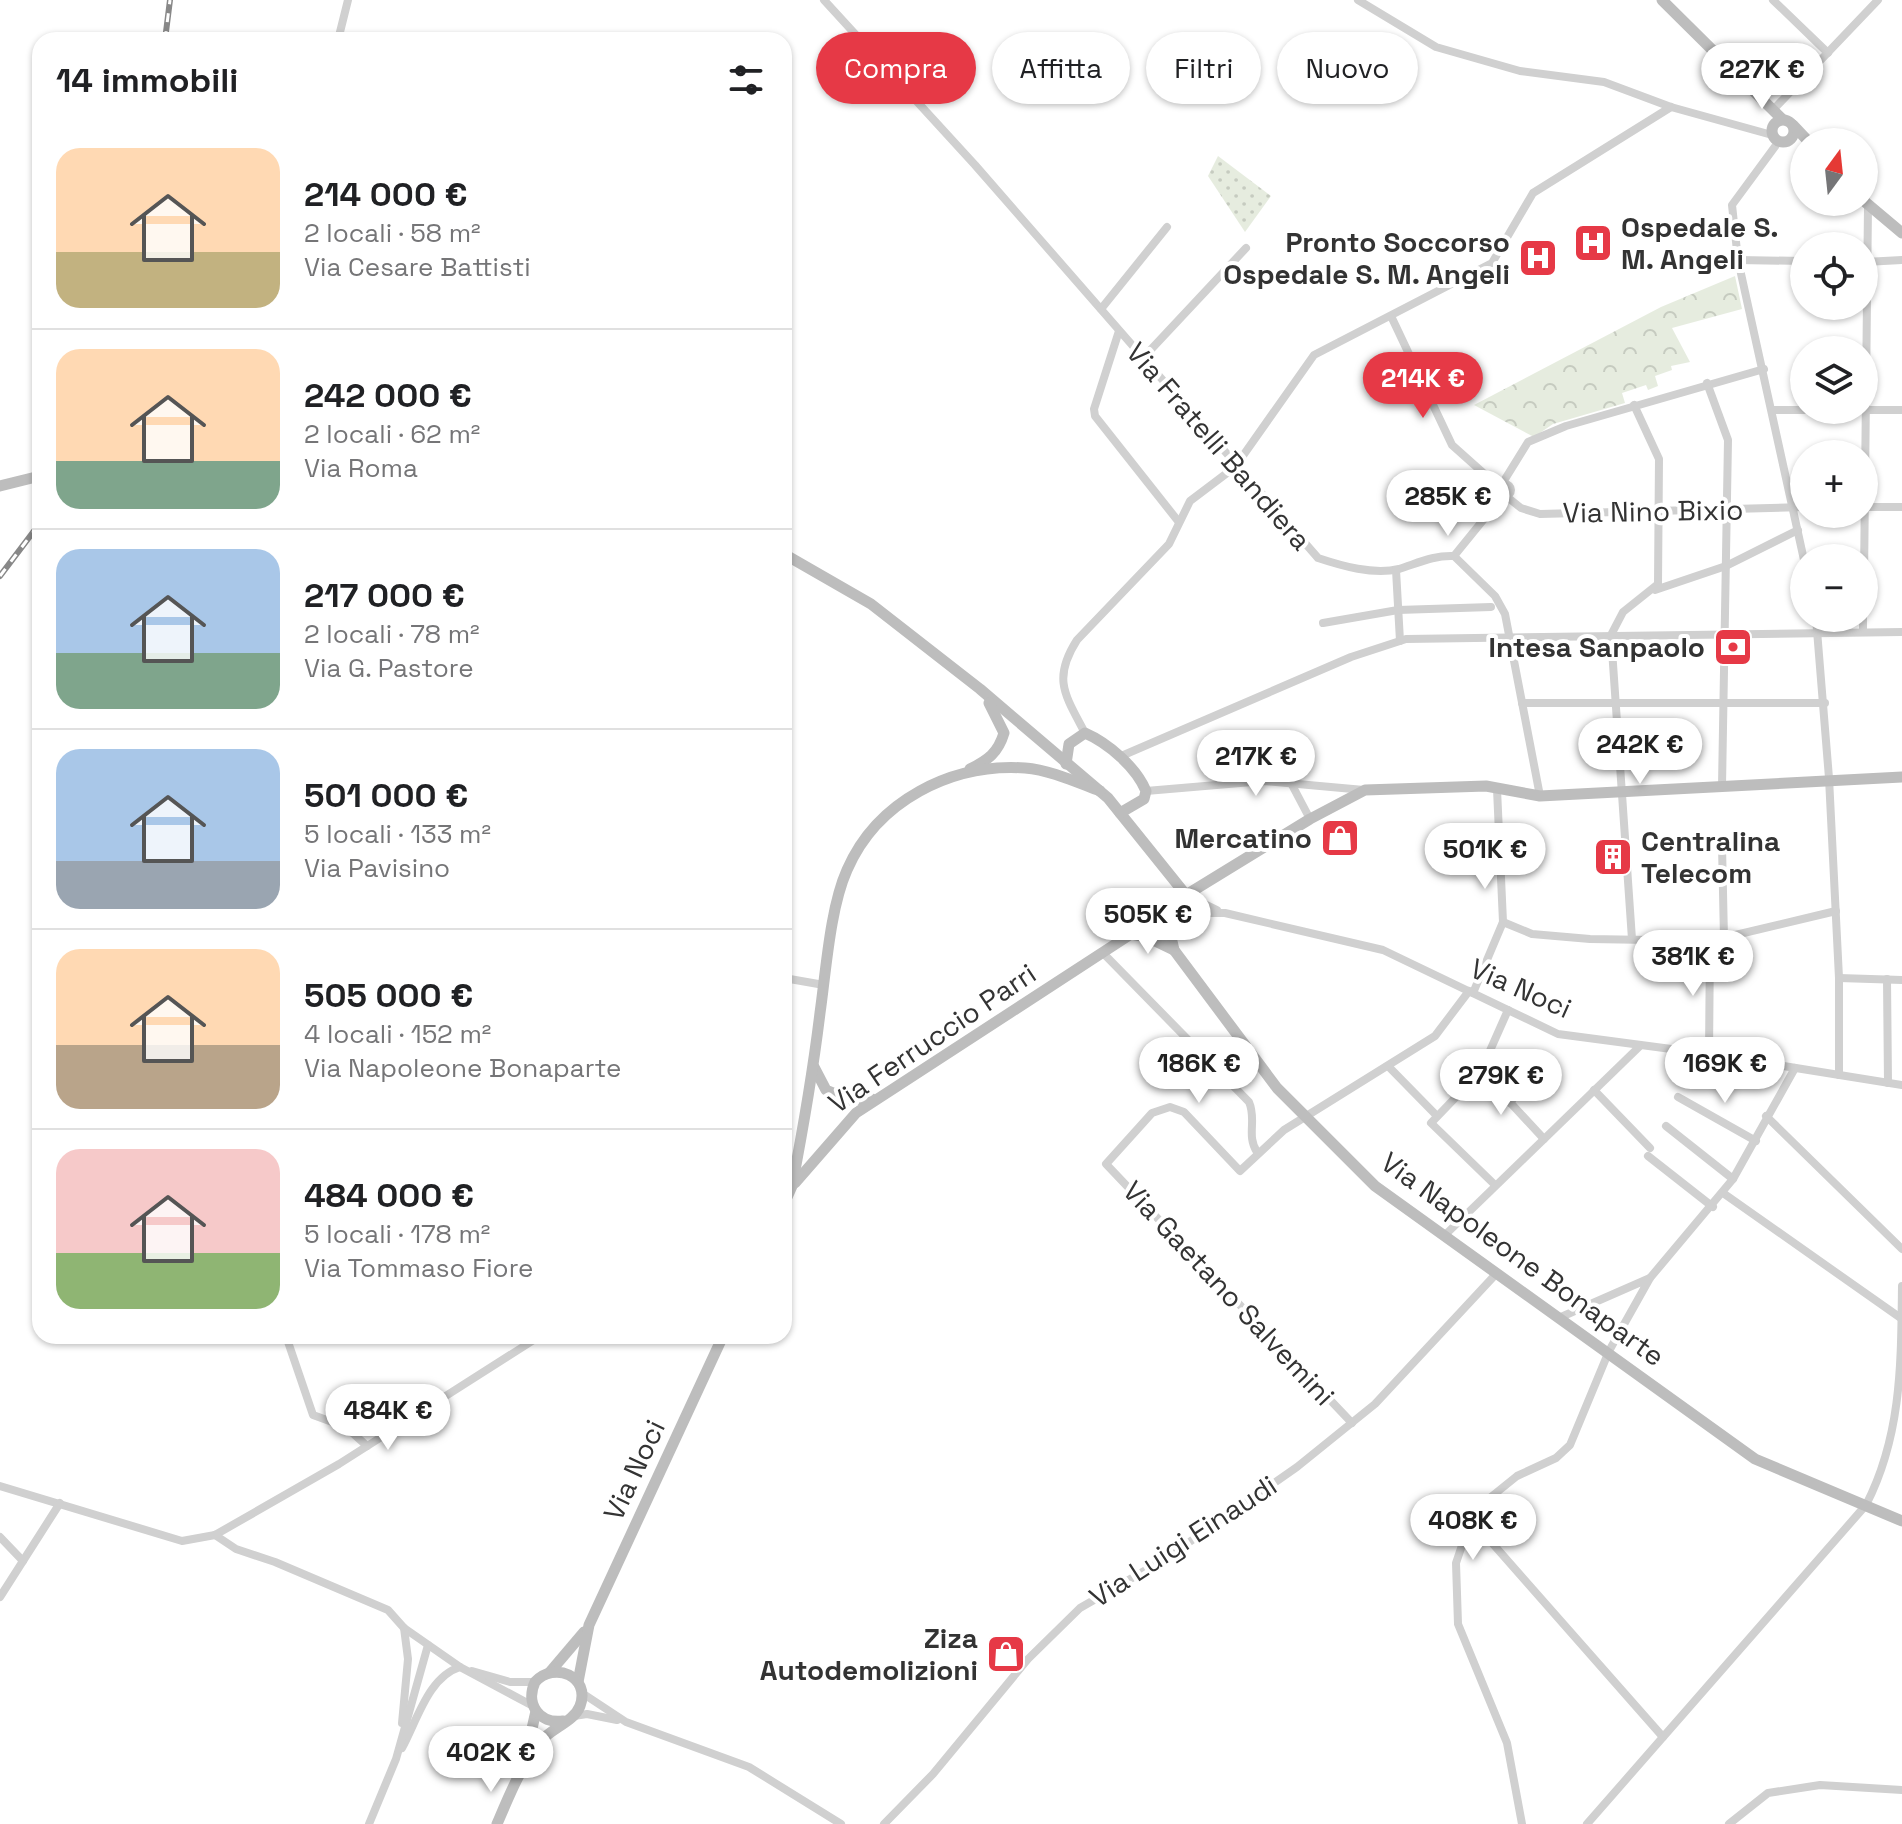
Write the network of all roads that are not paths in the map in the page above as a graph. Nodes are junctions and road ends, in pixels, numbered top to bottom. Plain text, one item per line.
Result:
1 (348, 0) edge
2 (824, 0) edge
3 (1358, 0) edge
4 (1662, 0) edge
5 (1773, 0) edge
6 (1878, 0) edge
7 (340, 32) edge
8 (1828, 53) junction
9 (1671, 107) junction
10 (1782, 118) junction
11 (1792, 128) edge
12 (1794, 128) edge
13 (1775, 138) junction
14 (1790, 138) edge
15 (1878, 214) edge
16 (1167, 227) dead end
17 (1902, 233) edge
18 (1246, 248) dead end
19 (1738, 260) junction
20 (1902, 260) edge
21 (1790, 261) edge
22 (1878, 261) edge
23 (1101, 309) junction
24 (1391, 316) junction
25 (1119, 331) junction
26 (1143, 358) junction
27 (1764, 369) junction
28 (1707, 383) junction
29 (1634, 405) junction
30 (1772, 410) junction
31 (1790, 410) edge
32 (1878, 410) edge
33 (1902, 410) edge
34 (1235, 467) junction
35 (32, 478) edge
36 (0, 486) edge
37 (1502, 490) junction
38 (1790, 493) edge
39 (1790, 507) edge
40 (1878, 507) edge
41 (1902, 507) edge
42 (1728, 511) junction
43 (1657, 512) junction
44 (1178, 521) junction
45 (1798, 530) joint
46 (1801, 544) edge
47 (1454, 556) junction
48 (792, 559) edge
49 (1726, 566) junction
50 (1396, 570) junction
51 (1653, 590) junction
52 (1491, 607) dead end
53 (1398, 610) junction
54 (1323, 623) dead end
55 (1819, 632) joint
56 (1878, 632) edge
57 (1902, 632) edge
58 (1723, 634) junction
59 (1611, 635) junction
60 (1508, 637) junction
61 (1400, 641) junction
62 (980, 689) junction
63 (1617, 702) junction
64 (1522, 703) junction
65 (1723, 703) junction
66 (1825, 703) junction
67 (1085, 733) junction
68 (1119, 757) junction
69 (1066, 764) junction
70 (964, 772) junction
71 (1902, 777) edge
72 (1829, 778) junction
73 (1291, 783) junction
74 (1722, 786) junction
75 (1497, 789) junction
76 (1365, 790) junction
77 (1100, 791) junction
78 (1146, 791) junction
79 (1624, 792) junction
80 (1540, 796) junction
81 (1120, 813) junction
82 (1310, 819) junction
83 (1722, 845) dead end
84 (1186, 895) junction
85 (1836, 911) junction
86 (1225, 913) junction
87 (1177, 917) junction
88 (1503, 922) junction
89 (1131, 934) junction
90 (1632, 939) junction
91 (1724, 939) junction
92 (1710, 941) junction
93 (1174, 950) junction
94 (1102, 952) junction
95 (1839, 978) junction
96 (792, 979) edge
97 (1887, 979) junction
98 (1902, 980) edge
99 (824, 985) junction
100 (1471, 992) junction
101 (1508, 1010) junction
102 (1639, 1047) junction
103 (1709, 1054) junction
104 (813, 1066) junction
105 (1388, 1066) junction
106 (1795, 1068) junction
107 (1481, 1071) junction
108 (1839, 1075) junction
109 (1526, 1081) dead end
110 (1888, 1083) junction
111 (1902, 1085) edge
112 (1594, 1090) junction
113 (880, 1096) junction
114 (1678, 1097) dead end
115 (1510, 1103) junction
116 (1766, 1116) junction
117 (1307, 1118) junction
118 (1434, 1120) junction
119 (1666, 1126) dead end
120 (1544, 1139) junction
121 (1756, 1141) junction
122 (1257, 1152) junction
123 (792, 1176) edge
124 (792, 1178) edge
125 (1733, 1179) junction
126 (1495, 1185) junction
127 (1723, 1193) junction
128 (1713, 1207) junction
129 (1444, 1236) junction
130 (1902, 1249) edge
131 (1496, 1274) junction
132 (1650, 1278) junction
133 (1902, 1286) edge
134 (1561, 1317) junction
135 (1902, 1318) edge
136 (289, 1344) edge
137 (527, 1344) edge
138 (719, 1344) edge
139 (1609, 1351) junction
140 (1352, 1423) junction
141 (367, 1446) junction
142 (0, 1486) edge
143 (60, 1503) junction
144 (1866, 1505) junction
145 (1471, 1519) junction
146 (1902, 1521) edge
147 (215, 1535) junction
148 (0, 1537) edge
149 (23, 1561) junction
150 (0, 1597) edge
151 (589, 1625) junction
152 (404, 1628) junction
153 (428, 1645) junction
154 (460, 1667) junction
155 (550, 1672) junction
156 (535, 1682) junction
157 (580, 1688) junction
158 (534, 1708) junction
159 (568, 1718) junction
160 (626, 1722) junction
161 (1663, 1737) junction
162 (396, 1759) junction
163 (518, 1778) junction
164 (1902, 1790) edge
165 (369, 1824) edge
166 (497, 1824) edge
167 (841, 1824) edge
168 (884, 1824) edge
169 (1522, 1824) edge
170 (1587, 1824) edge
171 (1729, 1824) edge

1 - 7 street
2 - 23 street, Via Fratelli Bandiera
3 - 9 street
4 - 10 main road
5 - 8 street
6 - 8 street
8 - 10 street
9 - 13 street
9 - 24 street
10 - 11 main road
10 - 12 main road
10 - 13 main road
13 - 14 main road
13 - 19 street
15 - 17 main road
16 - 23 street
18 - 26 street
19 - 21 street
19 - 27 street
20 - 22 street
23 - 25 street, Via Fratelli Bandiera
24 - 34 street
24 - 37 street, Via Nino Bixio
25 - 26 street, Via Fratelli Bandiera
25 - 44 street
26 - 34 street, Via Fratelli Bandiera
27 - 28 street
27 - 30 street
28 - 29 street
28 - 42 street
29 - 37 street
29 - 43 street
30 - 31 street
30 - 38 street
32 - 33 street
34 - 44 street
34 - 50 street, Via Fratelli Bandiera
35 - 36 main road
37 - 43 street, Via Nino Bixio
37 - 47 street
39 - 42 street, Via Nino Bixio
40 - 41 street
42 - 43 street, Via Nino Bixio
42 - 49 street
43 - 51 street
44 - 67 street
45 - 46 street
45 - 49 street
47 - 50 street
47 - 60 street
48 - 62 main road
49 - 51 street
49 - 58 street
50 - 53 street
51 - 59 street
52 - 53 street
53 - 54 street
53 - 61 street
55 - 58 street
55 - 66 street
56 - 57 street
58 - 59 street
58 - 65 street
59 - 60 street
59 - 63 street
60 - 61 street
60 - 64 street
61 - 68 street
62 - 69 main road
62 - 70 main road
63 - 64 street
63 - 65 street
63 - 79 street
64 - 80 street
65 - 66 street
65 - 74 street
66 - 72 street
67 - 68 main road
67 - 69 main road
68 - 78 main road
69 - 77 main road
70 - 77 main road
70 - 99 main road
71 - 72 main road
72 - 74 main road
72 - 85 street
73 - 76 street
73 - 78 street
73 - 82 street
74 - 79 main road
75 - 76 main road
75 - 80 main road
75 - 88 street
76 - 82 main road
77 - 81 main road
78 - 81 main road
79 - 80 main road
79 - 90 street
81 - 84 main road
82 - 84 main road
83 - 91 street
84 - 86 street, Via Noci
84 - 87 main road
85 - 91 street
85 - 95 street
86 - 87 street, Via Noci
86 - 100 street, Via Noci
87 - 89 main road, Via Ferruccio Parri
87 - 93 main road
88 - 90 street
88 - 100 street
89 - 93 main road
89 - 94 main road, Via Ferruccio Parri
90 - 92 street
91 - 92 street
92 - 103 street
93 - 117 main road, Via Napoleone Bonaparte
94 - 113 main road, Via Ferruccio Parri
94 - 122 street
95 - 97 street
95 - 108 street
96 - 99 street
97 - 98 street
97 - 110 street
99 - 104 main road
100 - 101 street, Via Noci
100 - 105 street
101 - 102 street, Via Noci
101 - 107 street
102 - 103 street, Via Noci
102 - 112 street
103 - 106 street, Via Noci
104 - 113 main road
104 - 123 main road
105 - 117 street
105 - 118 street
106 - 108 street, Via Noci
106 - 116 street
107 - 115 street
107 - 118 street
108 - 110 street, Via Noci
109 - 115 street
110 - 111 street, Via Noci
112 - 120 street
112 - 128 street
113 - 124 main road, Via Ferruccio Parri
114 - 121 street
115 - 120 street
116 - 121 street
116 - 130 street
117 - 122 street
117 - 129 main road, Via Napoleone Bonaparte
118 - 126 street
119 - 125 street
120 - 126 street
121 - 125 street
122 - 140 street, Via Gaetano Salvemini
125 - 127 street
126 - 129 street
127 - 128 street
127 - 135 street
128 - 132 street
129 - 131 main road, Via Napoleone Bonaparte
131 - 134 main road, Via Napoleone Bonaparte
131 - 140 street, Via Luigi Einaudi
132 - 134 street
132 - 139 street
133 - 135 street
134 - 139 main road, Via Napoleone Bonaparte
135 - 144 street
136 - 141 street
137 - 141 street
138 - 151 main road, Via Noci
139 - 144 main road, Via Napoleone Bonaparte
139 - 145 street
140 - 168 street, Via Luigi Einaudi
141 - 147 street
142 - 143 street
143 - 147 street
143 - 149 street
144 - 146 main road, Via Napoleone Bonaparte
144 - 161 street
145 - 161 street
145 - 169 street
147 - 152 street
148 - 149 street
149 - 150 street
151 - 155 main road, Via Noci
151 - 157 main road, Via Noci
152 - 153 street
152 - 162 street
153 - 154 street
153 - 162 street
154 - 156 street
154 - 158 street
154 - 162 street
155 - 156 main road
155 - 157 main road
156 - 158 main road
157 - 159 main road
157 - 160 street
158 - 159 main road
158 - 163 main road
159 - 160 street
159 - 163 main road
160 - 167 street
161 - 170 street
162 - 165 street
163 - 166 main road
164 - 171 street

